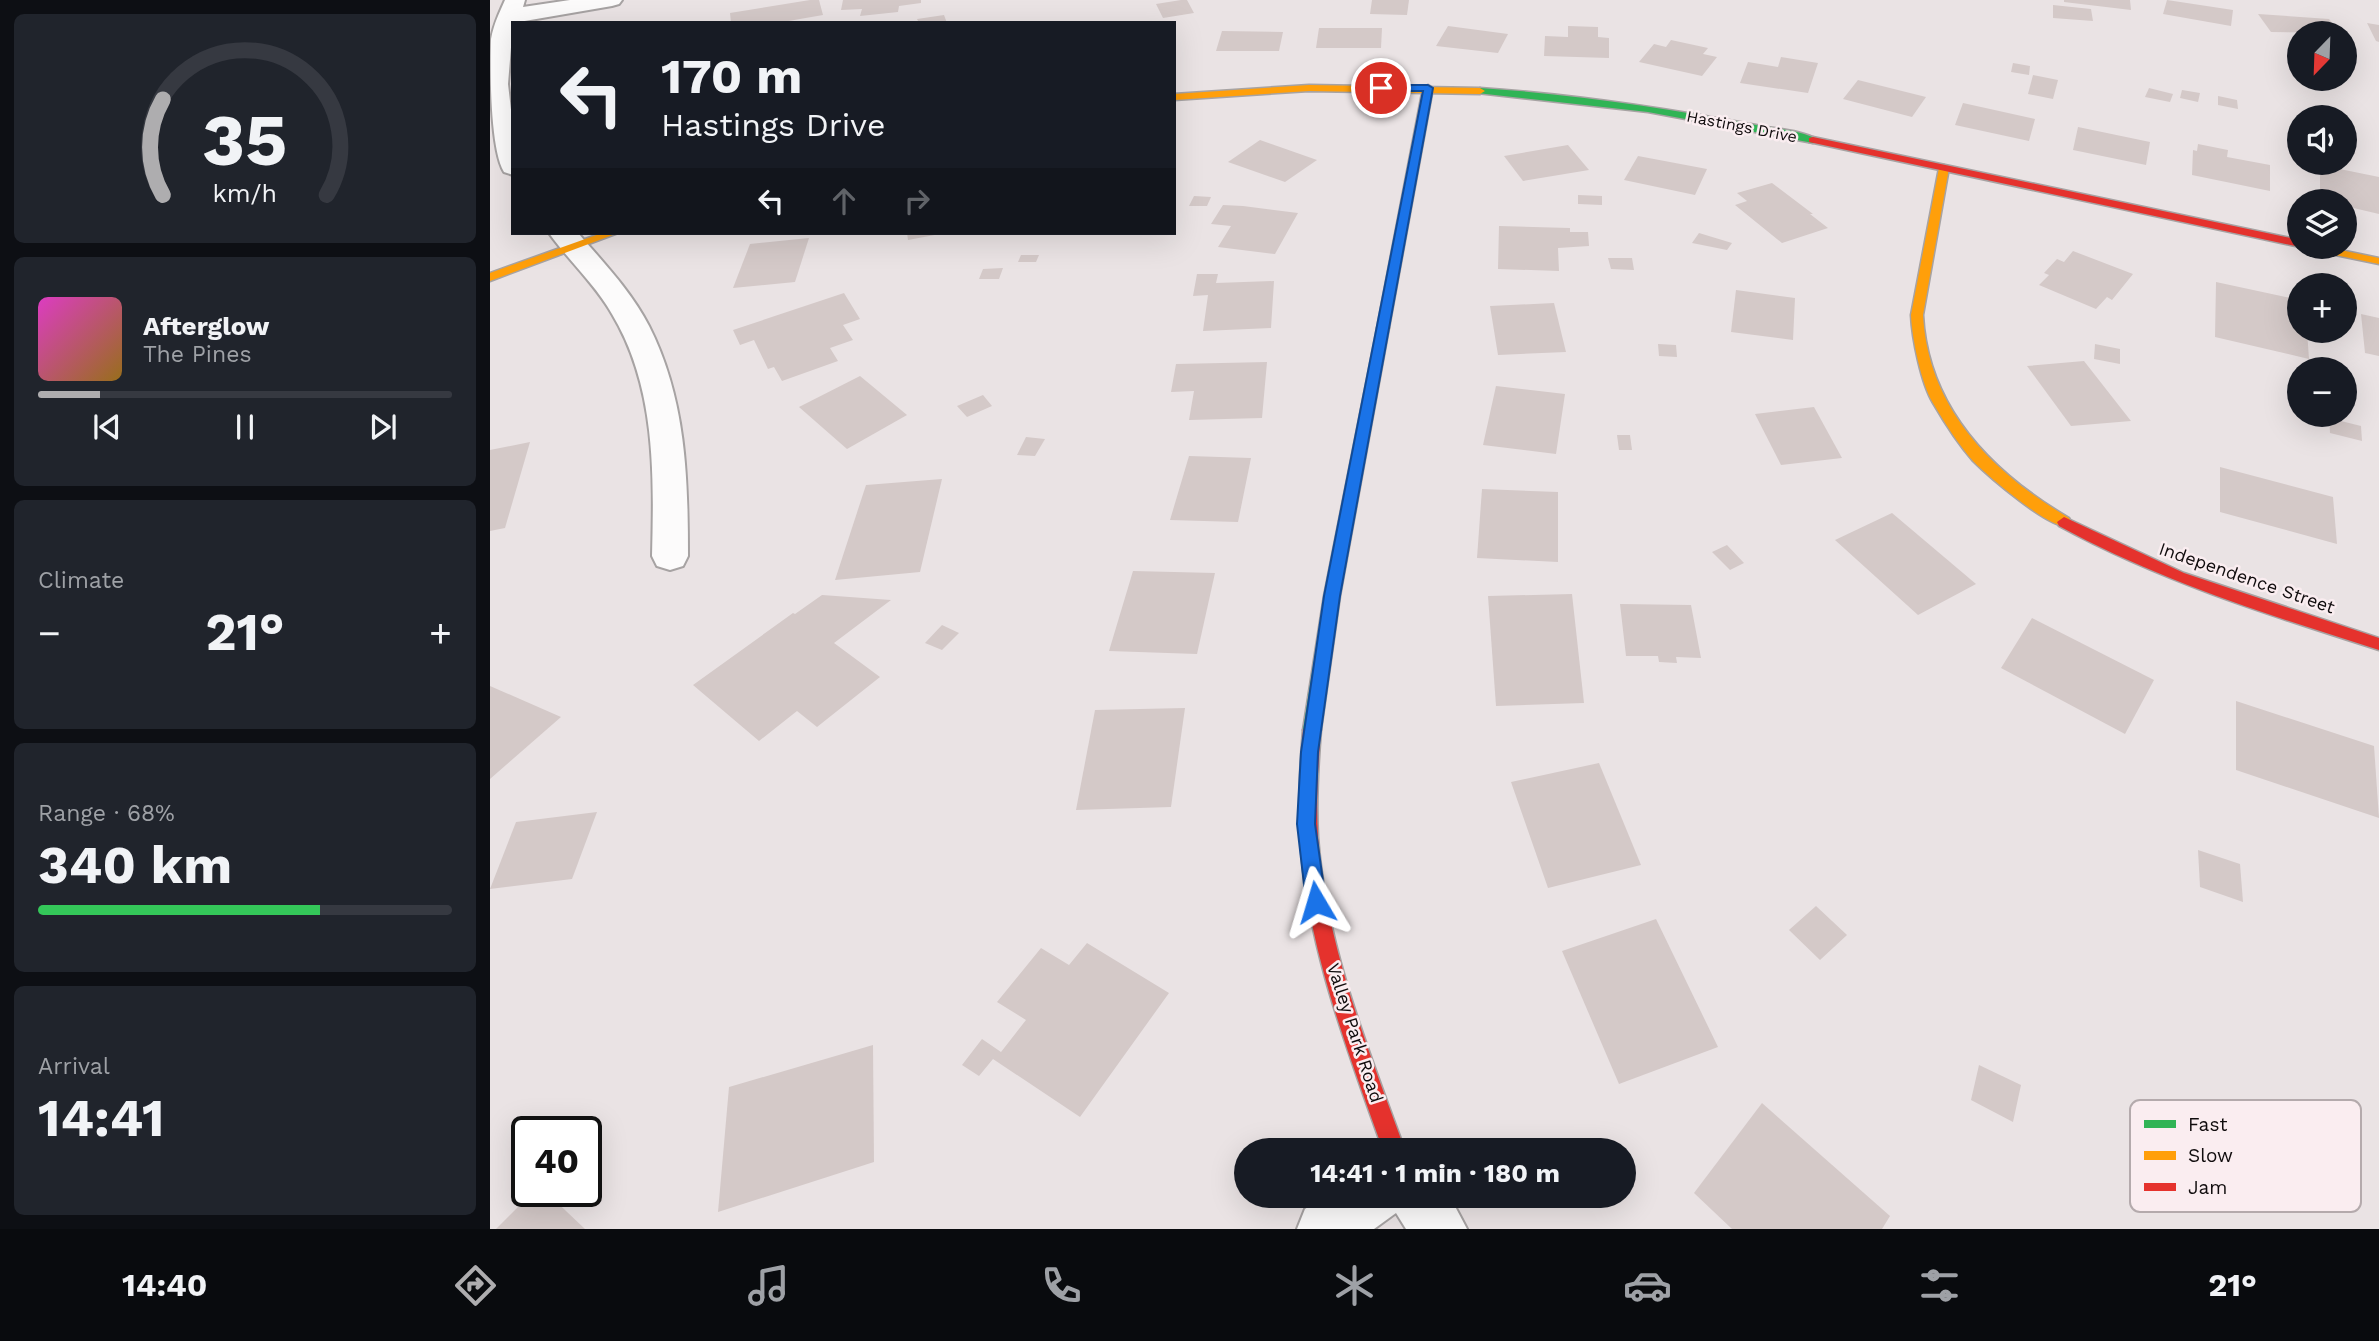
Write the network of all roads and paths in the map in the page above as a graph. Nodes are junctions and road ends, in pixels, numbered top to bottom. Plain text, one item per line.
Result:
1 (612, 0) edge
2 (510, 8) edge
3 (1428, 88) junction
4 (1176, 97) edge
5 (511, 162) edge
6 (1944, 169) junction
7 (600, 235) edge
8 (569, 240) edge
9 (2287, 241) edge
10 (2357, 256) edge
11 (2379, 261) edge
12 (490, 278) edge
13 (670, 556) dead end
14 (2379, 644) edge
15 (1390, 1138) edge
16 (1356, 1208) edge
17 (1424, 1208) edge
18 (1325, 1229) edge
19 (1438, 1229) edge

1 - 2 street
2 - 5 street
3 - 4 street, Hastings Drive
3 - 6 street, Hastings Drive
3 - 15 street, Valley Park Road
6 - 9 street, Hastings Drive
6 - 14 street, Independence Street
7 - 8 street
8 - 12 street
8 - 13 street
10 - 11 street
16 - 18 street
17 - 19 street

